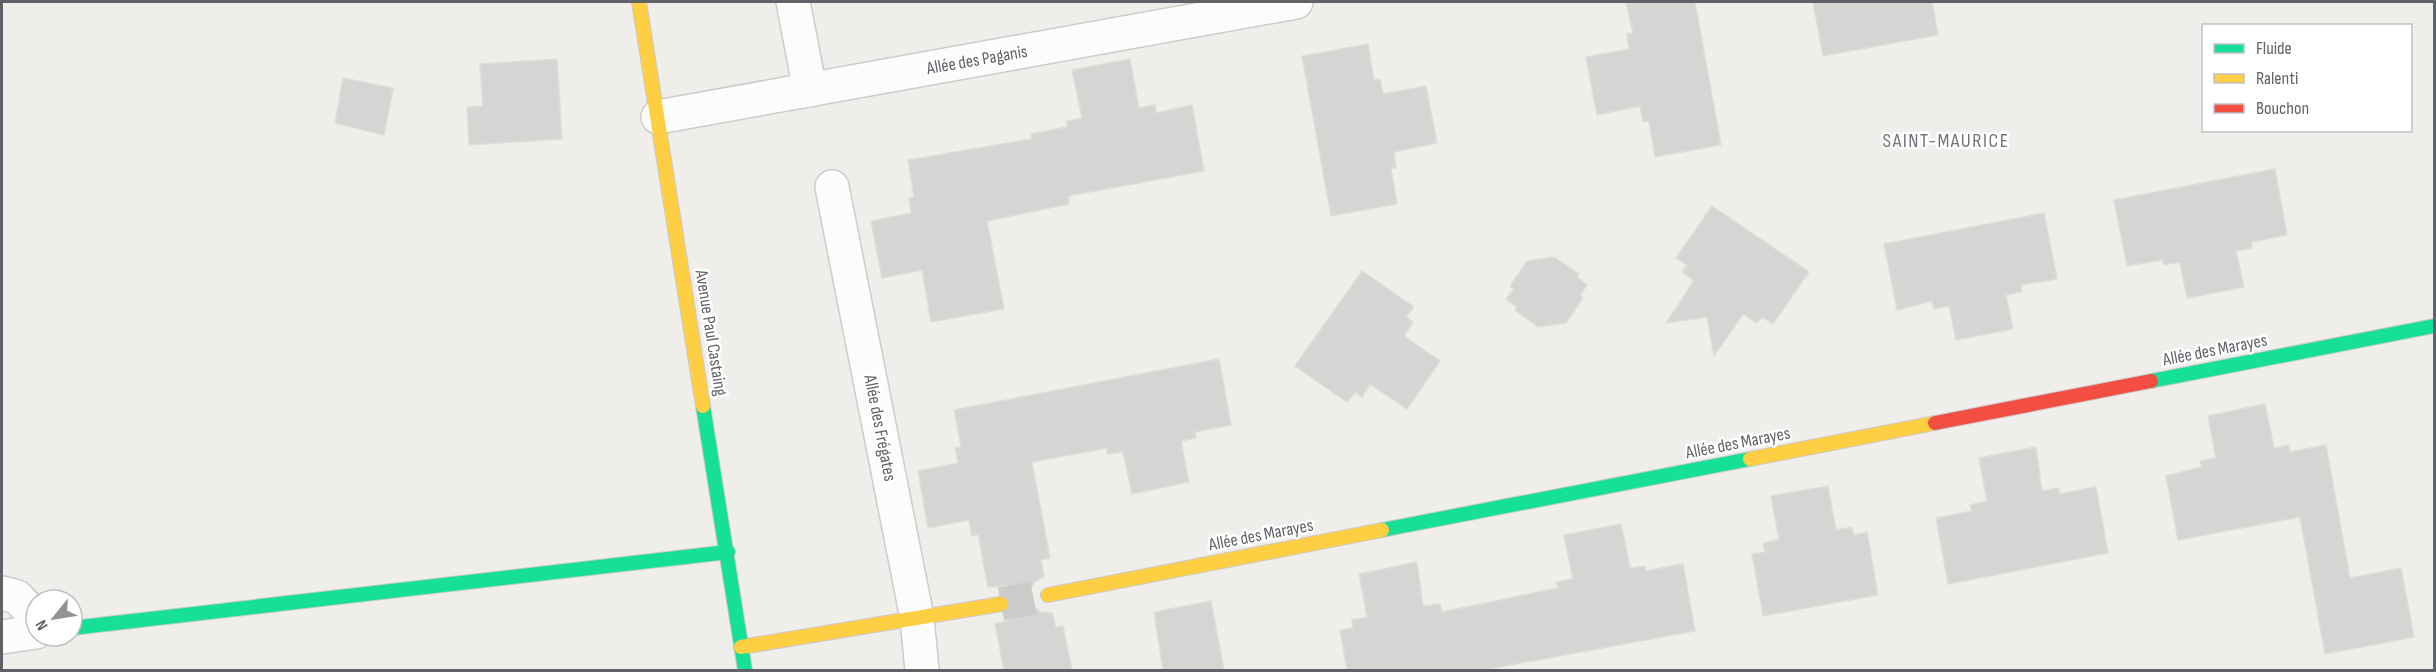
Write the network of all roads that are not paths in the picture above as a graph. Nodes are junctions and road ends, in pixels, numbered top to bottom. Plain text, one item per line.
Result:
1 (639, 2) edge
2 (793, 2) edge
3 (1296, 2) edge
4 (810, 90) junction
5 (658, 117) junction
6 (832, 187) dead end
7 (2434, 326) edge
8 (728, 552) junction
9 (2, 593) edge
10 (1048, 595) tunnel mouth
11 (24, 604) edge
12 (1001, 604) tunnel mouth
13 (916, 618) junction
14 (84, 627) edge
15 (24, 634) edge
16 (2, 637) edge
17 (741, 647) junction
18 (745, 670) edge
19 (922, 670) edge

1 - 5 street, Avenue Paul Castaing
2 - 4 street
3 - 4 street, Allée des Paganis
4 - 5 street, Allée des Paganis
5 - 8 street, Avenue Paul Castaing
6 - 13 street, Allée des Frégates
7 - 10 street, Allée des Marayes
8 - 14 street
8 - 17 street, Avenue Paul Castaing
9 - 11 street
12 - 13 street
13 - 17 street
13 - 19 street, Allée des Frégates
15 - 16 street
17 - 18 street, Avenue Paul Castaing

